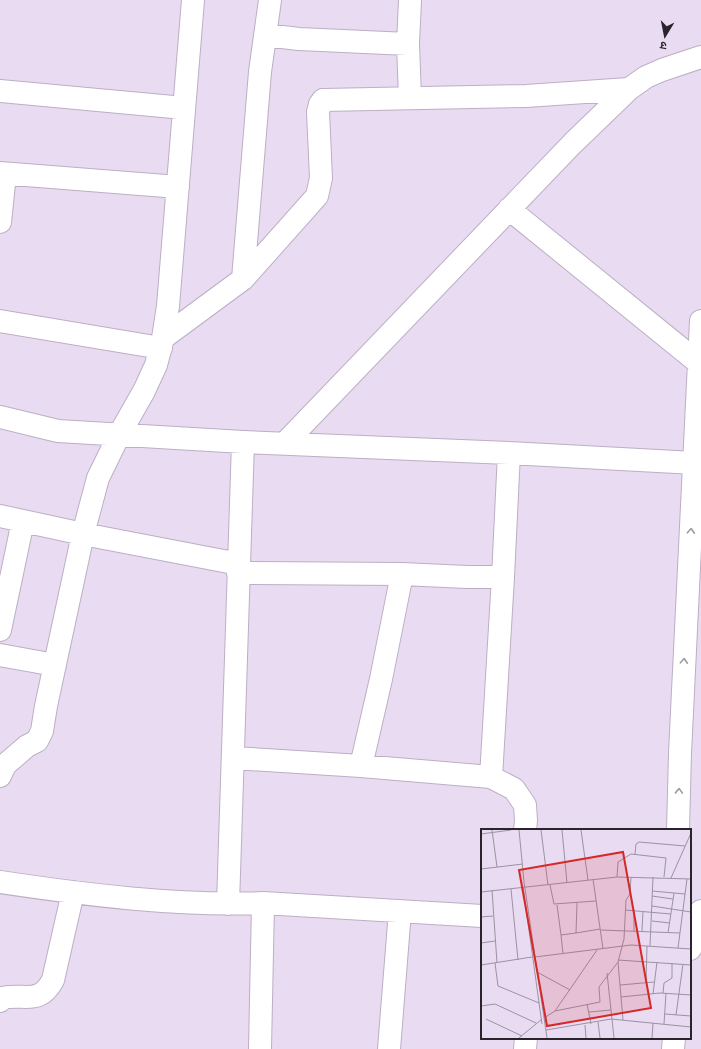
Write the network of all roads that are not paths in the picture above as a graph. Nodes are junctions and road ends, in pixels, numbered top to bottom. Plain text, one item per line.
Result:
1 (193, 0) edge
2 (270, 0) edge
3 (410, 0) edge
4 (265, 35) junction
5 (408, 44) junction
6 (701, 57) edge
7 (629, 89) junction
8 (0, 91) edge
9 (410, 98) junction
10 (184, 108) junction
11 (2, 173) edge
12 (178, 187) junction
13 (509, 209) junction
14 (0, 222) edge
15 (243, 279) junction
16 (0, 321) edge
17 (701, 321) edge
18 (162, 343) junction
19 (700, 364) junction
20 (0, 417) edge
21 (119, 435) junction
22 (243, 442) junction
23 (285, 443) junction
24 (509, 453) junction
25 (695, 463) junction
26 (0, 516) edge
27 (23, 521) junction
28 (83, 534) junction
29 (239, 568) junction
30 (402, 574) junction
31 (503, 577) junction
32 (0, 630) edge
33 (0, 655) edge
34 (55, 665) junction
35 (234, 758) junction
36 (361, 766) junction
37 (0, 776) edge
38 (491, 777) junction
39 (525, 829) edge
40 (678, 829) edge
41 (0, 882) edge
42 (72, 892) junction
43 (262, 902) junction
44 (228, 904) junction
45 (400, 911) junction
46 (481, 916) edge
47 (0, 1001) edge
48 (526, 1039) edge
49 (674, 1039) edge
50 (260, 1049) edge
51 (389, 1049) edge
52 (525, 1049) edge
53 (673, 1049) edge

1 - 10 street
2 - 4 street
3 - 5 street
4 - 5 street
4 - 15 street
5 - 9 street
6 - 7 street
7 - 9 street
7 - 13 street
8 - 10 street
9 - 15 street
10 - 12 street
11 - 12 street
11 - 14 street
12 - 18 street
13 - 19 street
13 - 23 street
15 - 18 street
16 - 18 street
17 - 19 street
18 - 21 street
19 - 25 street
20 - 21 street
21 - 22 street
21 - 28 street
22 - 23 street
22 - 29 street
23 - 24 street
24 - 25 street
24 - 31 street
40 -> 25 street
26 - 27 street
27 - 28 street
27 - 32 street
28 - 29 street
28 - 34 street
29 - 30 street
29 - 35 street
30 - 31 street
30 - 36 street
31 - 38 street
33 - 34 street
34 - 37 street
35 - 36 street
35 - 44 street
36 - 38 street
38 - 39 street
41 - 42 street
42 - 44 street
42 - 47 street
43 - 44 street
43 - 45 street
43 - 50 street
45 - 46 street
45 - 51 street
48 - 52 street
49 - 53 street

